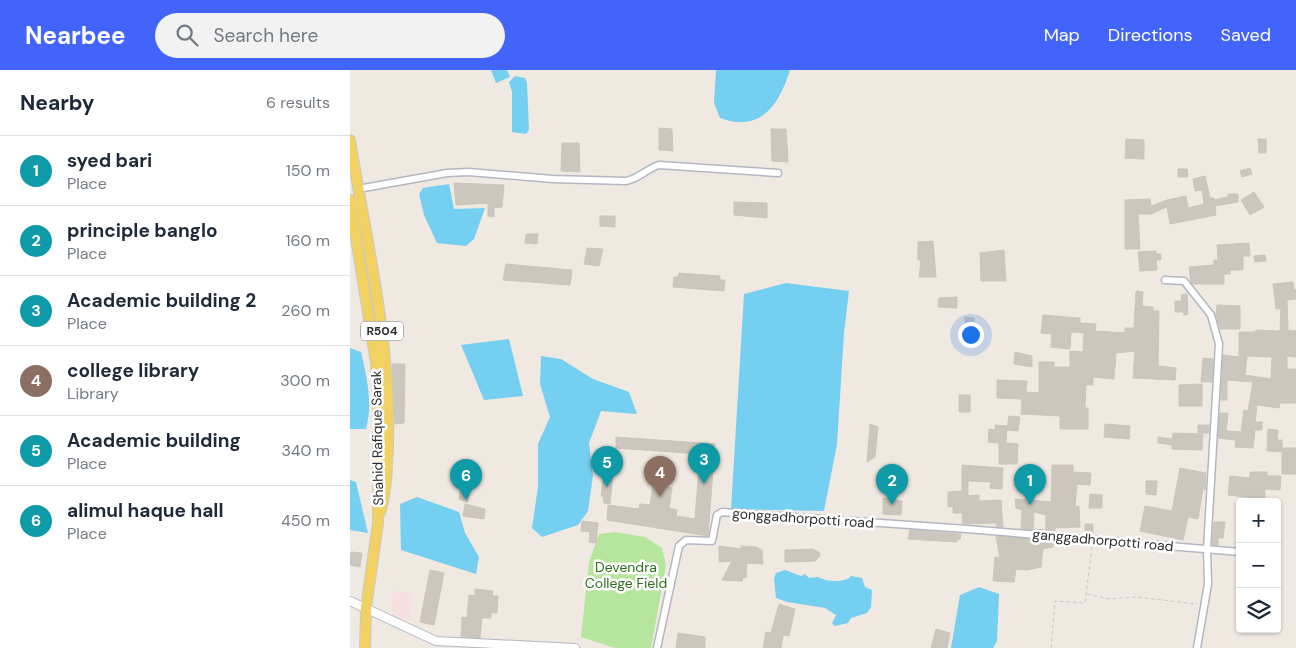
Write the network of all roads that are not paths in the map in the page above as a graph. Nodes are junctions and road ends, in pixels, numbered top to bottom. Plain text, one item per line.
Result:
1 (350, 140) edge
2 (778, 173) dead end
3 (358, 189) junction
4 (350, 200) edge
5 (1165, 280) dead end
6 (378, 523) junction
7 (967, 529) joint
8 (1207, 549) junction
9 (1236, 552) edge
10 (350, 601) edge
11 (366, 612) junction
12 (365, 648) edge
13 (575, 648) edge
14 (657, 648) edge
15 (1197, 648) edge

1 - 3 main road, R504
2 - 3 street
3 - 6 main road, R504
4 - 6 main road, Shahid Rafique Sarak / R504
5 - 8 street
6 - 11 main road, Shahid Rafique Sarak / R504
7 - 8 street, ganggadhorpotti road
7 - 14 street, gonggadhorpotti road
8 - 9 street, ganggadhorpotti road
8 - 15 street
10 - 11 street
11 - 12 main road, Shahid Rafique Sarak / R504
11 - 13 street

